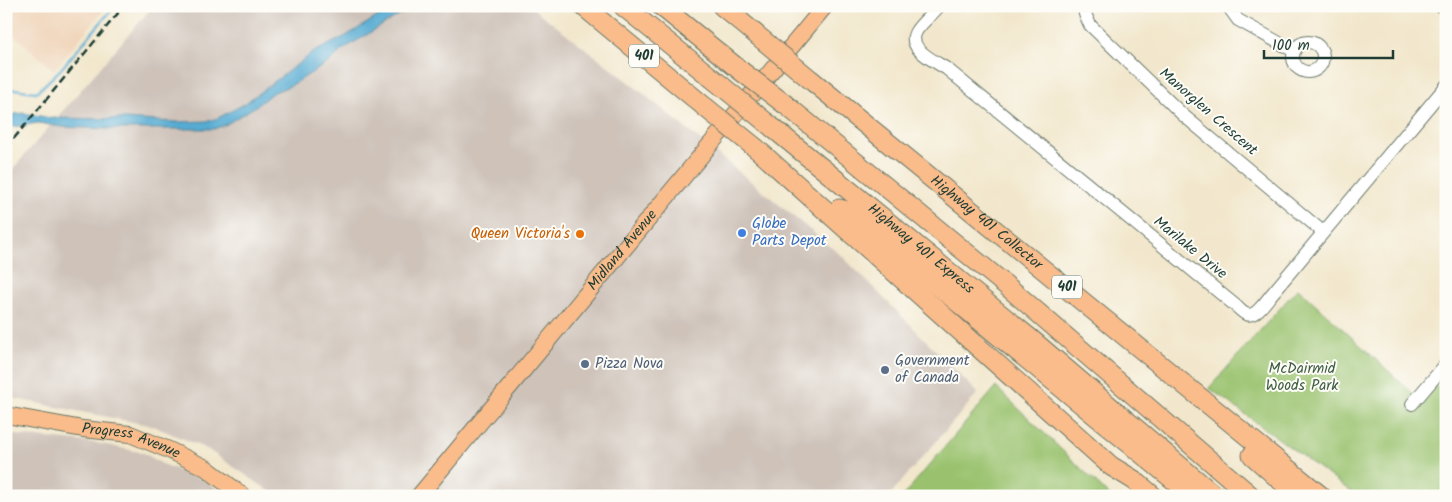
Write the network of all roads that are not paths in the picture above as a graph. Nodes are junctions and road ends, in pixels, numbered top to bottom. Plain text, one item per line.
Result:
1 (584, 6) edge
2 (623, 6) edge
3 (661, 6) edge
4 (825, 6) edge
5 (939, 6) edge
6 (1084, 6) edge
7 (1230, 6) edge
8 (1441, 6) edge
9 (723, 7) edge
10 (1446, 10) edge
11 (1294, 51) dead end
12 (1446, 86) edge
13 (815, 200) junction
14 (1323, 232) junction
15 (1075, 294) junction
16 (1446, 364) edge
17 (1412, 404) dead end
18 (6, 415) edge
19 (1111, 466) junction
20 (243, 496) edge
21 (419, 496) edge
22 (1134, 496) edge
23 (1153, 496) edge
24 (1193, 496) edge
25 (1216, 496) edge
26 (1251, 496) edge
27 (1298, 496) edge
28 (1321, 496) edge

1 - 13 highway, 401, bridge
2 - 25 highway, Highway 401 Express / 401, bridge
3 - 26 highway, Highway 401 Express / 401, bridge
4 - 21 main road, Midland Avenue
5 - 14 street, Marilake Drive
6 - 14 street, Manorglen Crescent
7 - 11 street
8 - 10 street
9 - 15 highway, Highway 401 Collector / 401, bridge
12 - 14 street, Marilake Drive
13 - 19 highway, 401
13 - 24 highway
15 - 27 highway
15 - 28 highway, Highway 401 Collector / 401
16 - 17 street
18 - 20 main road, Progress Avenue
19 - 22 highway
19 - 23 highway, 401

